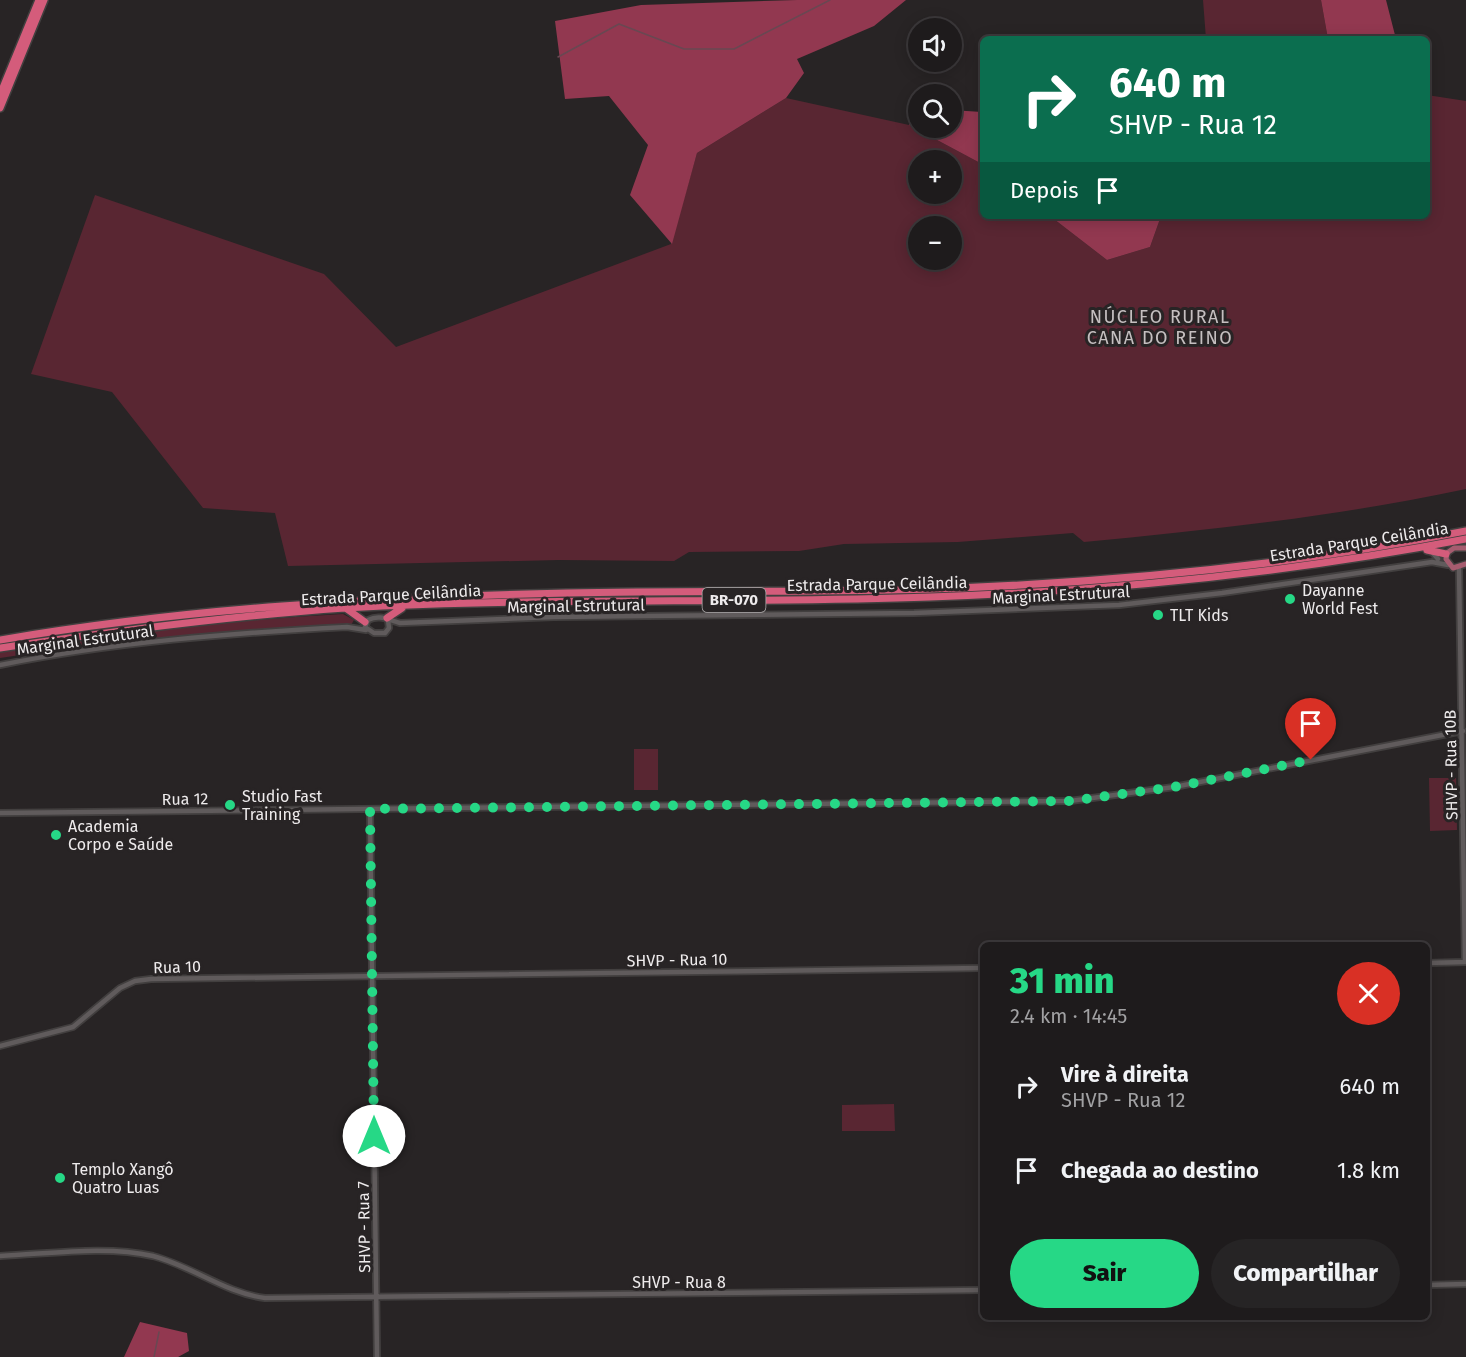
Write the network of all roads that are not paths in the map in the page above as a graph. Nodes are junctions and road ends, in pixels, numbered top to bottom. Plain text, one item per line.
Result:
1 (39, 0) edge
2 (44, 0) edge
3 (0, 95) edge
4 (0, 108) edge
5 (1466, 531) edge
6 (1466, 540) edge
7 (1466, 548) edge
8 (1430, 550) junction
9 (1398, 552) junction
10 (1446, 555) junction
11 (1438, 559) junction
12 (1432, 562) junction
13 (1466, 564) edge
14 (1448, 565) junction
15 (1459, 568) junction
16 (410, 606) junction
17 (401, 608) junction
18 (348, 610) junction
19 (388, 619) junction
20 (365, 622) junction
21 (399, 623) junction
22 (354, 627) junction
23 (389, 628) junction
24 (367, 630) junction
25 (0, 640) edge
26 (0, 648) edge
27 (0, 665) edge
28 (1463, 731) junction
29 (370, 809) junction
30 (0, 813) edge
31 (1466, 962) edge
32 (1430, 963) edge
33 (980, 968) edge
34 (373, 976) junction
35 (0, 1046) edge
36 (0, 1256) edge
37 (1466, 1284) edge
38 (1430, 1285) edge
39 (980, 1290) edge
40 (375, 1299) junction
41 (377, 1357) edge

1 - 3 highway
2 - 4 highway
5 - 25 highway, Estrada Parque Ceilândia / BR-070
6 - 9 highway, Estrada Parque Ceilândia / BR-070
7 - 10 main road
8 - 9 highway
8 - 10 highway
8 - 11 street
9 - 16 highway, Estrada Parque Ceilândia / BR-070
10 - 11 street, Marginal Estrutural
10 - 14 main road
11 - 12 street, Marginal Estrutural
12 - 14 street, Marginal Estrutural
12 - 21 street, Marginal Estrutural
13 - 15 main road
14 - 15 main road
15 - 28 street, SHVP - Rua 10B
16 - 17 highway
16 - 18 highway, Estrada Parque Ceilândia / BR-070
17 - 19 highway
17 - 21 street
18 - 20 highway
18 - 22 street
18 - 26 highway, Estrada Parque Ceilândia / BR-070
19 - 20 street, Marginal Estrutural
19 - 21 street, Marginal Estrutural
19 - 23 street
20 - 22 street, Marginal Estrutural
20 - 24 street
21 - 23 street, Marginal Estrutural
22 - 24 street, Marginal Estrutural
22 - 27 street, Marginal Estrutural
23 - 24 street, Marginal Estrutural
28 - 29 street, Rua 12
28 - 31 street, SHVP - Rua 10B
29 - 30 street, Rua 12
29 - 34 street, SHVP - Rua 7
31 - 32 street
33 - 34 street, SHVP - Rua 10
34 - 35 street, Rua 10
34 - 40 street, SHVP - Rua 7
36 - 40 street, SHVP - Rua 8
37 - 38 street
39 - 40 street, SHVP - Rua 8
40 - 41 street, SHVP - Rua 7

